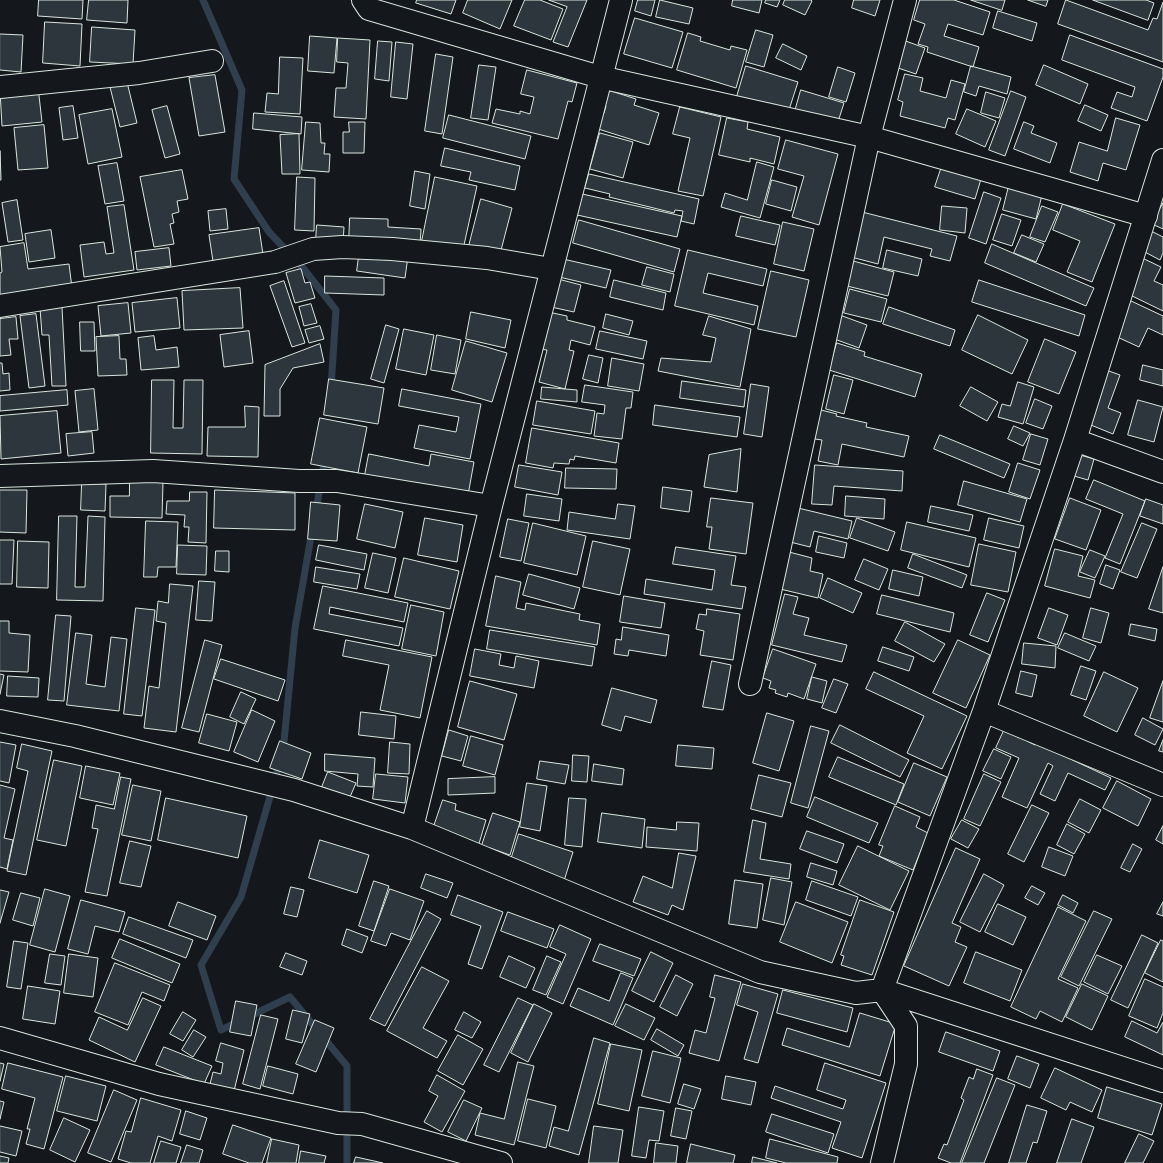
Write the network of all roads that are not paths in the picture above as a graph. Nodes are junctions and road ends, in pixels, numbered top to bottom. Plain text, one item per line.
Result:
1 (363, 0) edge
2 (621, 0) edge
3 (905, 0) edge
4 (212, 61) dead end
5 (600, 77) junction
6 (0, 87) edge
7 (868, 137) junction
8 (1163, 160) edge
9 (1146, 216) junction
10 (551, 269) junction
11 (0, 306) edge
12 (1075, 440) junction
13 (1163, 472) edge
14 (0, 476) edge
15 (491, 506) junction
16 (750, 684) dead end
17 (984, 711) junction
18 (0, 721) edge
19 (1163, 785) edge
20 (412, 828) junction
21 (882, 990) junction
22 (0, 1038) edge
23 (1163, 1081) edge
24 (501, 1163) edge
25 (882, 1163) edge

1 - 5 street
2 - 5 street
3 - 7 street
4 - 6 street
5 - 7 street
5 - 10 street
7 - 9 street
7 - 16 street
8 - 9 street
9 - 12 street
10 - 11 street
10 - 15 street
12 - 13 street
12 - 17 street
14 - 15 street
15 - 20 street
17 - 19 street
17 - 21 street
18 - 20 street
20 - 21 street
21 - 23 street
21 - 25 street
22 - 24 street

